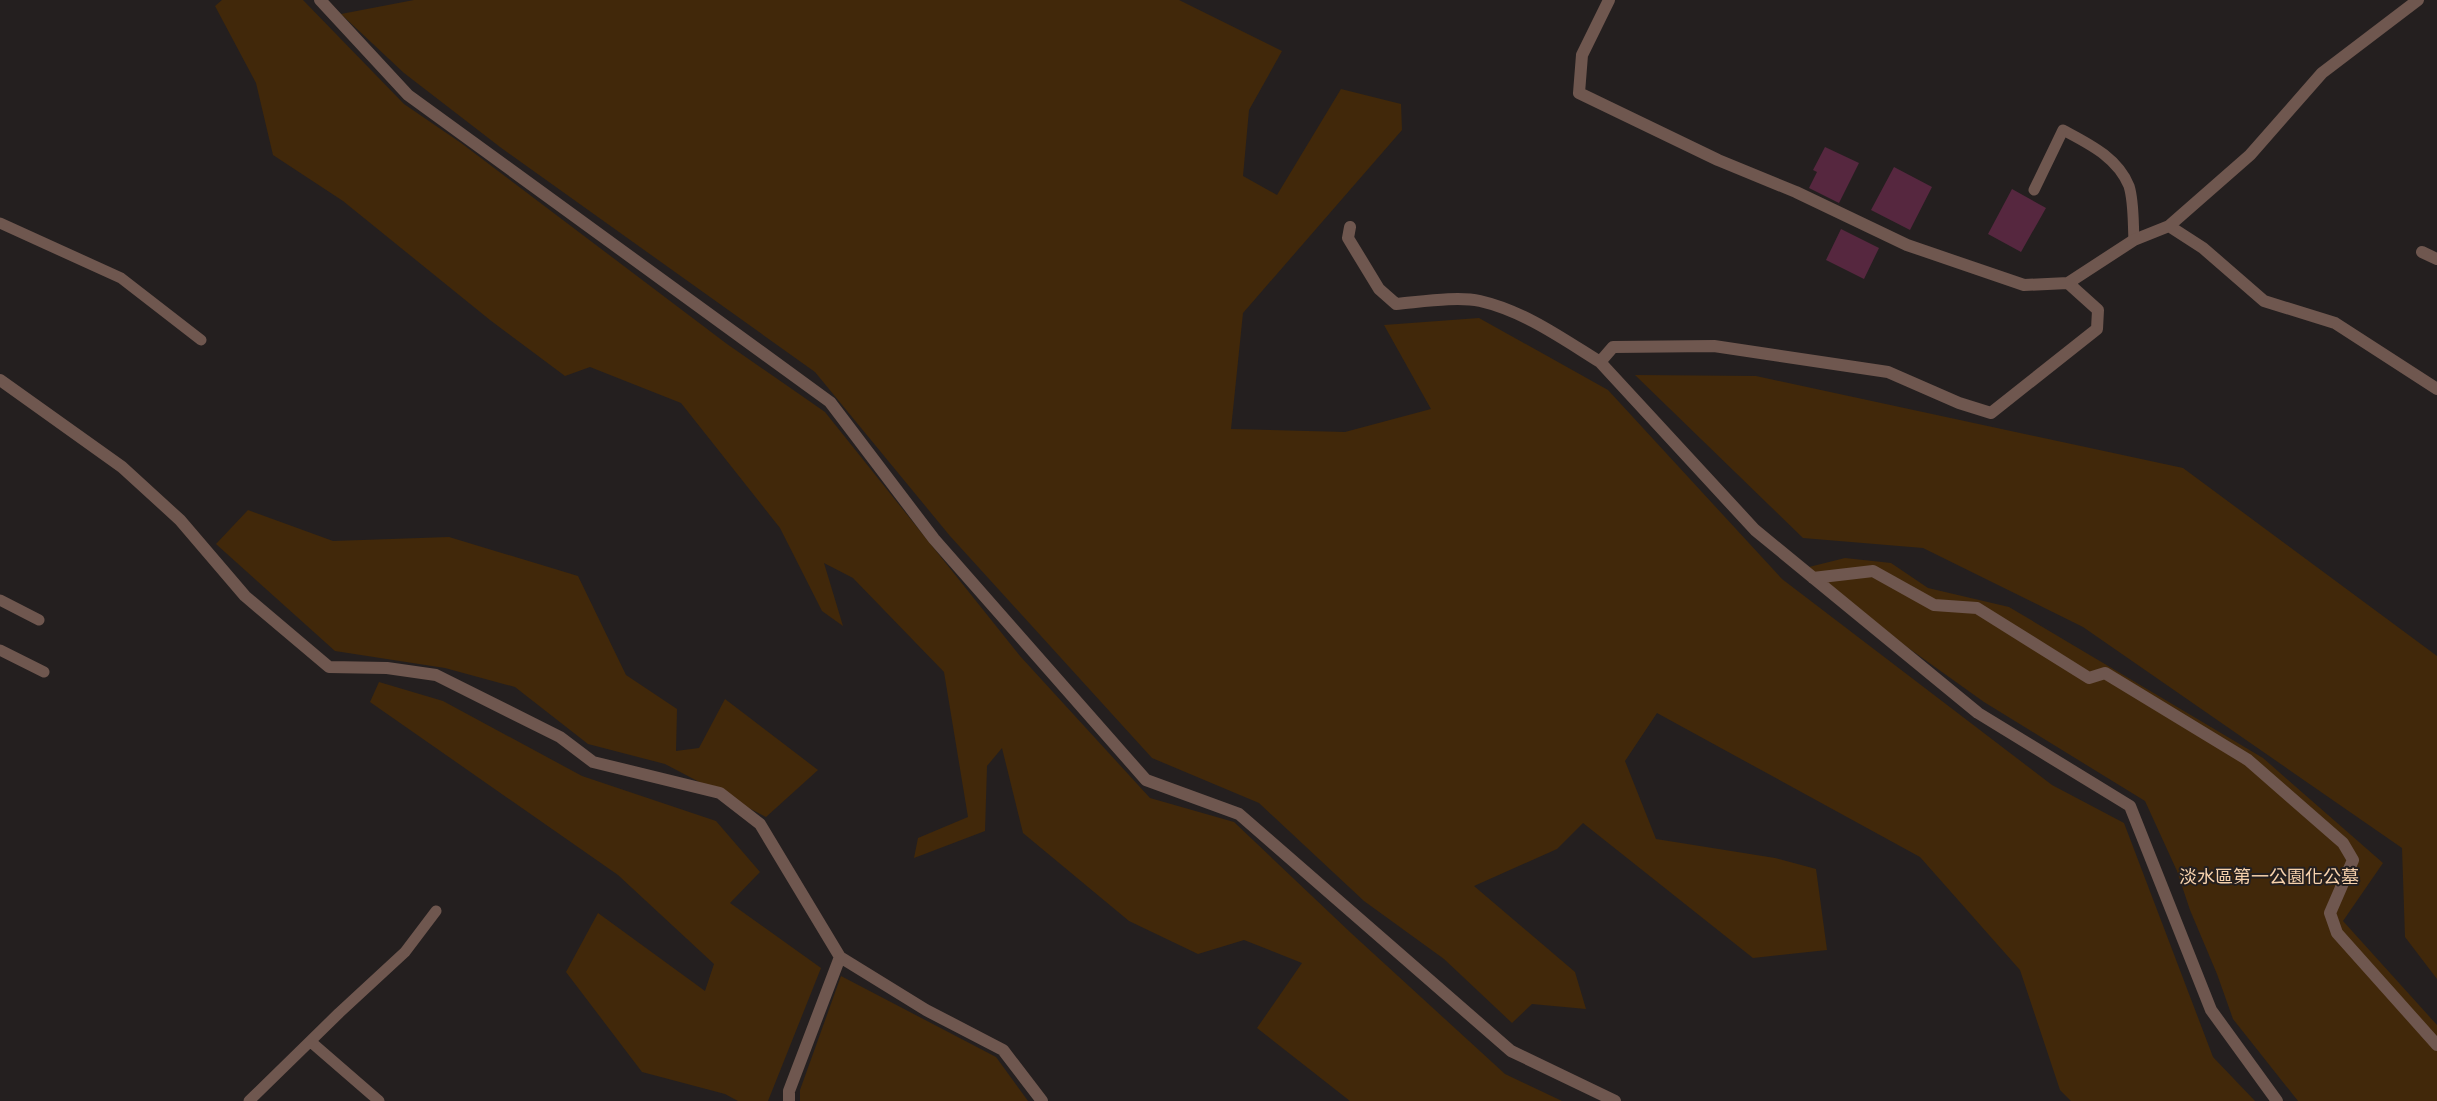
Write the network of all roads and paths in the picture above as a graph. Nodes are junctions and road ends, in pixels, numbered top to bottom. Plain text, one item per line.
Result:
1 (320, 0) edge
2 (1609, 0) edge
3 (2418, 0) edge
4 (2034, 190) dead end
5 (0, 223) edge
6 (2169, 226) junction
7 (1350, 227) dead end
8 (2134, 240) junction
9 (2422, 252) dead end
10 (2437, 259) edge
11 (2068, 283) junction
12 (201, 340) dead end
13 (1600, 362) junction
14 (0, 380) edge
15 (2437, 389) edge
16 (1813, 578) junction
17 (0, 600) edge
18 (39, 620) dead end
19 (0, 650) edge
20 (44, 672) dead end
21 (436, 911) dead end
22 (840, 957) junction
23 (311, 1042) junction
24 (2437, 1045) edge
25 (249, 1101) edge
26 (379, 1101) edge
27 (789, 1101) edge
28 (1042, 1101) edge
29 (1615, 1101) edge
30 (2277, 1101) edge

1 - 29 street
2 - 11 street
3 - 6 street
4 - 8 lane
5 - 12 lane
6 - 8 street
6 - 15 street
7 - 13 street
8 - 11 street
9 - 10 street
11 - 13 street
13 - 16 street
14 - 22 street
16 - 24 street
16 - 30 street
17 - 18 lane
19 - 20 lane
21 - 23 lane
22 - 27 street
22 - 28 street
23 - 25 lane
23 - 26 lane

